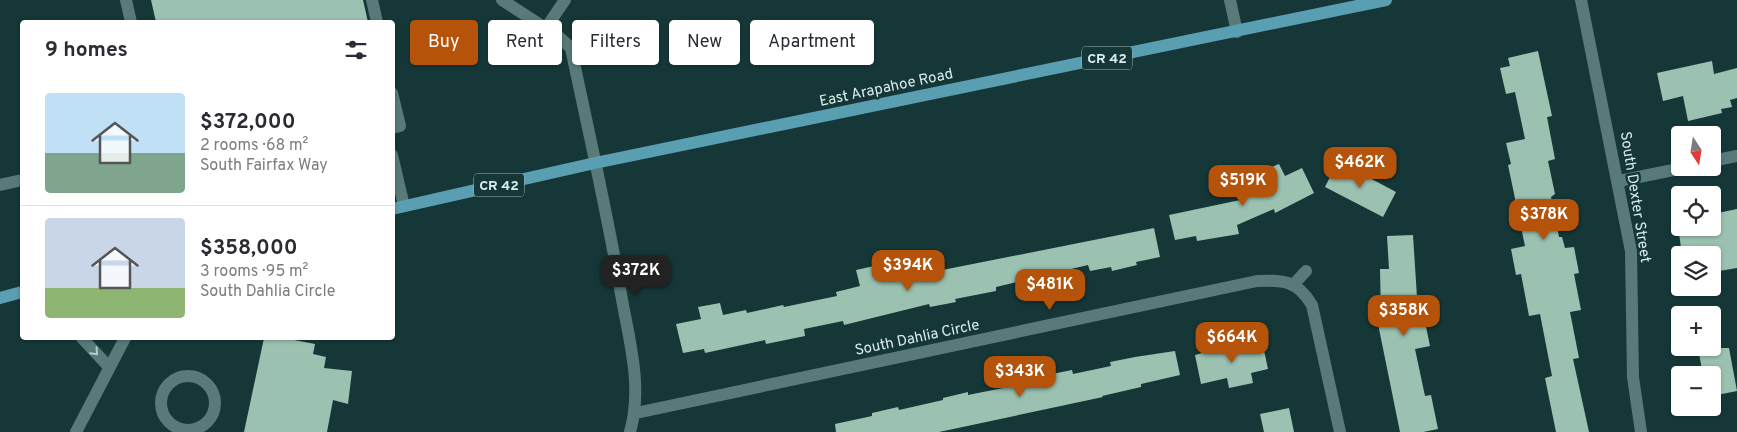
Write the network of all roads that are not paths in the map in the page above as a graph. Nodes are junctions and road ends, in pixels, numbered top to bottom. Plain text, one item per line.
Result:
1 (126, 0) edge
2 (372, 0) edge
3 (502, 0) edge
4 (564, 0) edge
5 (1230, 0) edge
6 (1386, 0) edge
7 (1582, 0) edge
8 (131, 20) edge
9 (377, 20) edge
10 (533, 20) edge
11 (551, 20) edge
12 (1237, 32) junction
13 (562, 39) edge
14 (395, 105) edge
15 (395, 127) edge
16 (1737, 156) edge
17 (1721, 160) edge
18 (595, 163) junction
19 (1671, 170) edge
20 (20, 180) edge
21 (1619, 181) junction
22 (395, 182) edge
23 (0, 185) edge
24 (398, 208) edge
25 (1306, 271) dead end
26 (1294, 284) junction
27 (20, 293) edge
28 (0, 298) edge
29 (84, 340) edge
30 (124, 340) edge
31 (109, 367) junction
32 (636, 413) junction
33 (171, 429) edge
34 (76, 432) edge
35 (630, 432) edge
36 (1340, 432) edge
37 (1641, 432) edge

1 - 8 street
2 - 9 street
3 - 10 street
4 - 11 street
5 - 12 street
6 - 12 main road, East Arapahoe Road / CR 42
7 - 21 street, South Dexter Street
12 - 18 main road, East Arapahoe Road / CR 42
13 - 18 street
14 - 15 street
16 - 17 street
18 - 24 main road, East Arapahoe Road / CR 42
18 - 32 street
19 - 21 street
20 - 23 street
21 - 37 street, South Dexter Street
22 - 24 street
25 - 26 street
26 - 32 street, South Dahlia Circle
26 - 36 street
27 - 28 main road
29 -> 31 street
30 - 31 street
31 - 34 street
32 - 35 street
33 - 33 street

